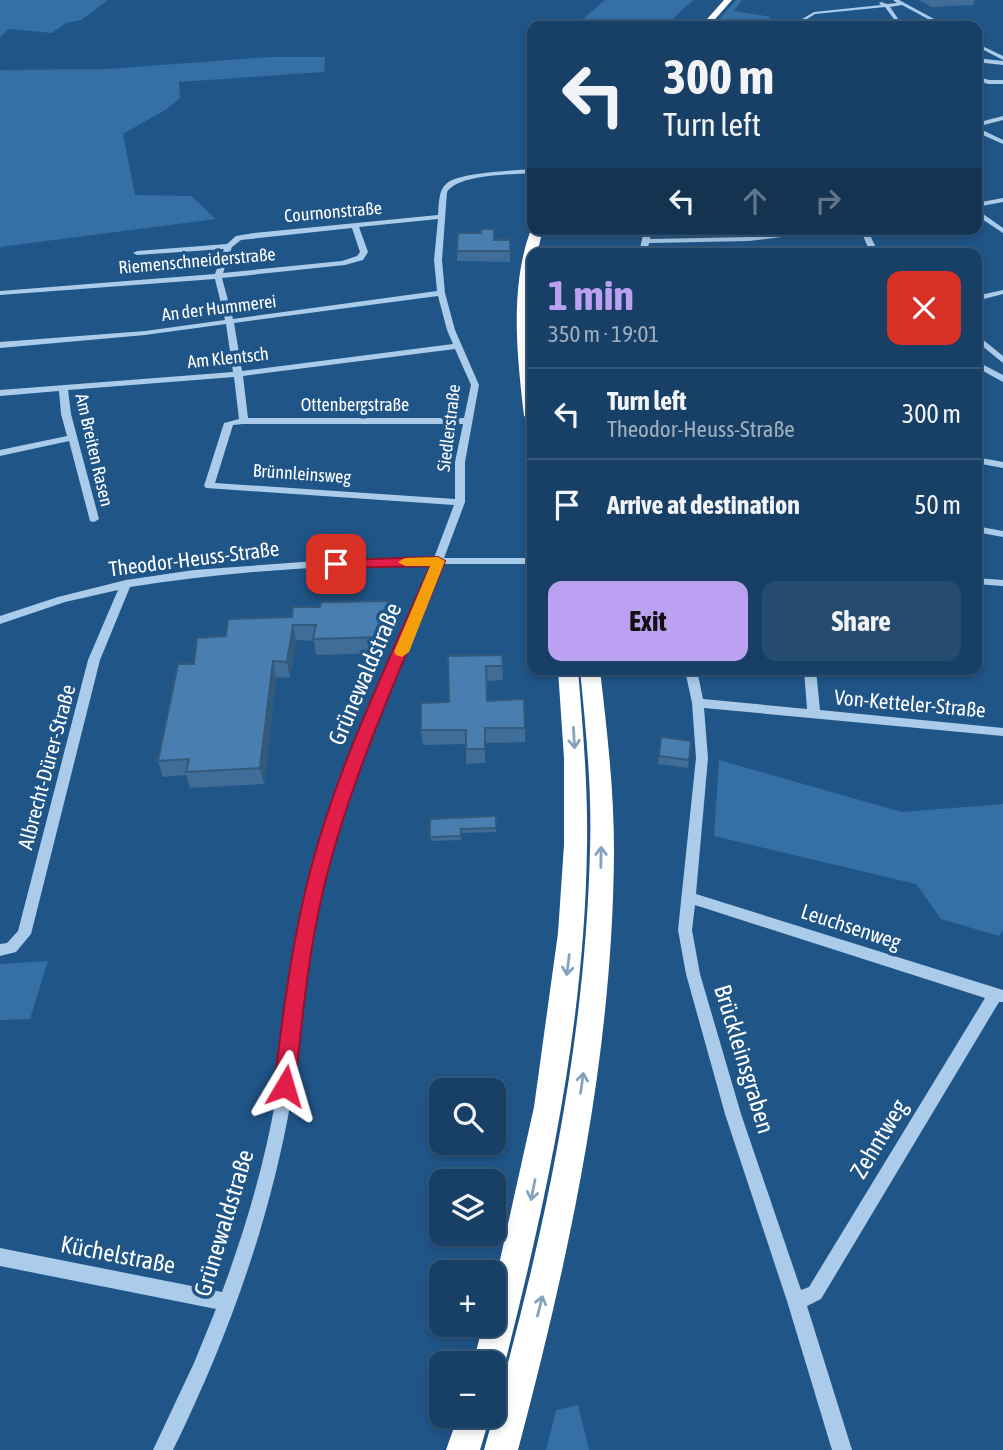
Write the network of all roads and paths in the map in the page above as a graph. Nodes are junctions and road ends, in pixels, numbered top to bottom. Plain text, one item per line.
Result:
1 (718, 0) edge
2 (728, 0) edge
3 (876, 0) edge
4 (895, 0) edge
5 (902, 4) junction
6 (887, 6) junction
7 (699, 21) edge
8 (709, 21) edge
9 (801, 21) edge
10 (898, 21) edge
11 (934, 21) edge
12 (982, 48) edge
13 (982, 60) edge
14 (1003, 60) edge
15 (982, 80) edge
16 (1003, 82) edge
17 (1003, 118) edge
18 (982, 125) edge
19 (982, 130) edge
20 (1003, 142) edge
21 (527, 172) edge
22 (1003, 200) edge
23 (982, 204) edge
24 (982, 215) edge
25 (442, 217) junction
26 (355, 225) junction
27 (1003, 231) edge
28 (646, 235) edge
29 (749, 235) edge
30 (786, 235) edge
31 (749, 239) junction
32 (645, 241) junction
33 (229, 246) junction
34 (644, 248) edge
35 (137, 253) dead end
36 (527, 274) edge
37 (218, 276) junction
38 (1003, 292) edge
39 (0, 293) edge
40 (441, 293) junction
41 (982, 297) edge
42 (230, 323) junction
43 (982, 341) edge
44 (0, 345) edge
45 (459, 346) junction
46 (1003, 360) edge
47 (982, 367) edge
48 (1003, 369) edge
49 (993, 373) junction
50 (240, 374) junction
51 (1003, 379) edge
52 (527, 383) edge
53 (63, 388) junction
54 (0, 393) edge
55 (243, 421) junction
56 (468, 421) junction
57 (229, 423) joint
58 (72, 438) junction
59 (0, 453) edge
60 (982, 461) edge
61 (1003, 465) edge
62 (460, 502) junction
63 (94, 519) dead end
64 (982, 529) edge
65 (1003, 534) edge
66 (438, 561) junction
67 (527, 561) edge
68 (982, 581) edge
69 (126, 583) junction
70 (1003, 583) edge
71 (0, 620) edge
72 (569, 675) edge
73 (590, 675) edge
74 (692, 675) edge
75 (810, 675) edge
76 (698, 703) junction
77 (814, 715) junction
78 (1003, 732) edge
79 (687, 897) junction
80 (0, 950) edge
81 (999, 996) edge
82 (0, 1257) edge
83 (796, 1301) junction
84 (227, 1302) junction
85 (492, 1351) edge
86 (470, 1428) edge
87 (163, 1450) edge
88 (463, 1450) edge
89 (501, 1450) edge
90 (842, 1450) edge

1 - 7 highway
2 - 8 highway
3 - 6 street
4 - 5 street
5 - 6 street
5 - 11 street
6 - 9 street
6 - 10 street
12 - 14 street
13 - 14 street
15 - 16 street
17 - 18 street
19 - 20 street
21 - 25 street, Siedlerstraße
22 - 23 street
24 - 27 street
25 - 26 street, Cournonstraße
25 - 40 street, Siedlerstraße
26 - 33 street, Cournonstraße
26 - 37 street, Riemenschneiderstraße
28 - 32 street
29 - 31 street
30 - 31 street
31 - 32 street
32 - 34 street
33 - 35 street, Cournonstraße
33 - 37 street
36 - 52 highway
37 - 39 street, Riemenschneiderstraße
37 - 42 street
38 - 41 street
40 - 42 street, An der Hummerei
40 - 45 street, Siedlerstraße
42 - 44 street, An der Hummerei
42 - 50 street
43 - 46 street
45 - 50 street, Am Klentsch
45 - 56 street, Siedlerstraße
47 - 49 street
48 - 49 street
49 - 51 street
50 - 53 street, Am Klentsch
50 - 55 street
53 - 54 street, Am Klentsch
53 - 58 street, Am Breiten Rasen
55 - 56 street, Ottenbergstraße
55 - 57 street
56 - 62 street, Siedlerstraße
57 - 62 street, Brünnleinsweg
58 - 59 street
58 - 63 street, Am Breiten Rasen
60 - 61 street
62 - 66 street, Siedlerstraße
64 - 65 street
66 - 67 street, Theodor-Heuss-Straße
66 - 69 street, Theodor-Heuss-Straße
66 - 84 street, Grünewaldstraße
68 - 70 street
69 - 71 street, Theodor-Heuss-Straße
69 - 80 street, Albrecht-Dürer-Straße
72 -> 85 highway
89 -> 73 highway
74 - 76 street, Brückleinsgraben
75 - 77 street, Von-Ketteler-Straße
76 - 77 street, Von-Ketteler-Straße
76 - 79 street, Brückleinsgraben
77 - 78 street, Von-Ketteler-Straße
79 - 81 street, Leuchsenweg
79 - 83 street, Brückleinsgraben
81 - 83 street, Zehntweg
82 - 84 street, Küchelstraße
83 - 90 street, Brückleinsgraben
84 - 87 street, Grünewaldstraße
86 - 88 highway

